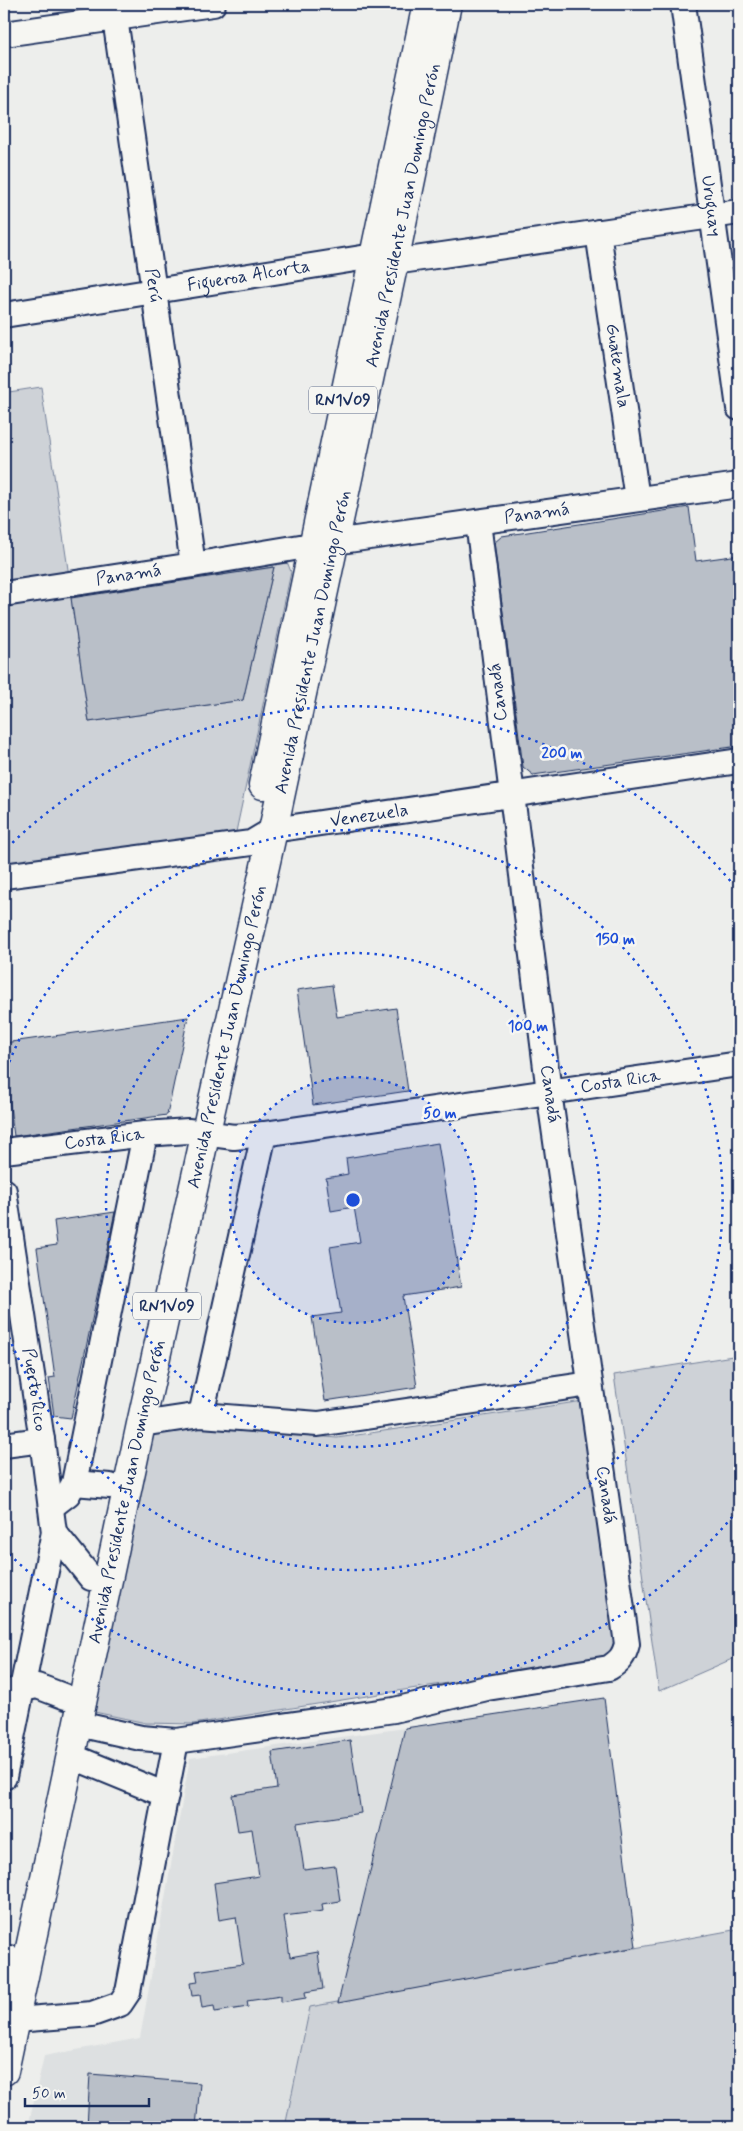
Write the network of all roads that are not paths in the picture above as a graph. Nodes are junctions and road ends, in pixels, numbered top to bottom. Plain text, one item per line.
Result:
1 (213, 4) edge
2 (427, 4) edge
3 (447, 4) edge
4 (683, 4) edge
5 (114, 11) edge
6 (4, 34) edge
7 (739, 212) edge
8 (712, 216) junction
9 (598, 232) junction
10 (384, 259) junction
11 (154, 292) junction
12 (4, 315) edge
13 (739, 408) edge
14 (739, 485) edge
15 (637, 499) junction
16 (478, 522) junction
17 (323, 544) junction
18 (193, 565) junction
19 (4, 594) edge
20 (739, 761) edge
21 (511, 794) junction
22 (262, 836) junction
23 (4, 876) edge
24 (739, 1064) edge
25 (549, 1092) junction
26 (197, 1132) junction
27 (144, 1134) junction
28 (264, 1134) junction
29 (4, 1151) edge
30 (4, 1191) edge
31 (590, 1384) junction
32 (201, 1415) junction
33 (141, 1424) junction
34 (42, 1440) junction
35 (4, 1445) edge
36 (74, 1483) junction
37 (110, 1486) junction
38 (51, 1506) junction
39 (54, 1532) junction
40 (90, 1578) junction
41 (12, 1692) edge
42 (66, 1697) junction
43 (78, 1724) junction
44 (176, 1741) junction
45 (71, 1756) junction
46 (4, 1776) edge
47 (166, 1795) junction
48 (7, 1958) edge
49 (4, 1988) edge
50 (15, 2020) junction
51 (4, 2071) edge

1 - 5 street
2 - 10 main road, Avenida Presidente Juan Domingo Perón / RN1V09
3 - 10 main road, Avenida Presidente Juan Domingo Perón / RN1V09
4 - 8 street, Uruguay
5 - 6 street
5 - 11 street, Perú
7 - 8 street, Figueroa Alcorta
8 - 9 street, Figueroa Alcorta
8 - 13 street, Uruguay
9 - 10 street, Figueroa Alcorta
9 - 15 street, Guatemala
10 - 11 street, Figueroa Alcorta
10 - 17 main road, Avenida Presidente Juan Domingo Perón / RN1V09
11 - 12 street, Figueroa Alcorta
11 - 18 street, Perú
14 - 15 street, Panamá
15 - 16 street, Panamá
16 - 17 street, Panamá
16 - 21 street, Canadá
17 - 18 street, Panamá
17 - 22 main road, Avenida Presidente Juan Domingo Perón / RN1V09
18 - 19 street, Panamá
20 - 21 street, Venezuela
21 - 22 street, Venezuela
21 - 25 street, Canadá
22 - 23 street, Venezuela
22 - 26 main road, Avenida Presidente Juan Domingo Perón / RN1V09
24 - 25 street, Costa Rica
25 - 28 street, Costa Rica
25 - 31 street, Canadá
26 - 27 street, Costa Rica
26 - 28 street, Costa Rica
26 - 33 main road, Avenida Presidente Juan Domingo Perón / RN1V09
26 - 37 main road, Avenida Presidente Juan Domingo Perón / RN1V09
27 - 29 street, Costa Rica
27 - 36 street
28 - 32 street
30 - 34 street, Puerto Rico
31 - 32 street
31 - 44 street, Canadá
32 - 33 street
33 - 43 main road, Avenida Presidente Juan Domingo Perón / RN1V09
34 - 35 street
34 - 38 street, Puerto Rico
36 - 37 street
36 - 38 street
37 - 40 main road, Avenida Presidente Juan Domingo Perón / RN1V09
38 - 39 street, Puerto Rico
39 - 40 street
39 - 41 street
40 - 42 main road, Avenida Presidente Juan Domingo Perón / RN1V09
41 - 42 street
41 - 46 street
42 - 48 main road, Avenida Presidente Juan Domingo Perón / RN1V09
43 - 44 street
43 - 45 main road, Avenida Presidente Juan Domingo Perón / RN1V09
44 - 47 street
45 - 47 street
45 - 50 main road, Avenida Presidente Juan Domingo Perón / RN1V09
47 - 50 street
48 - 49 main road, Avenida Presidente Juan Domingo Perón / RN1V09
50 - 51 main road, Avenida Presidente Juan Domingo Perón / RN1V09

